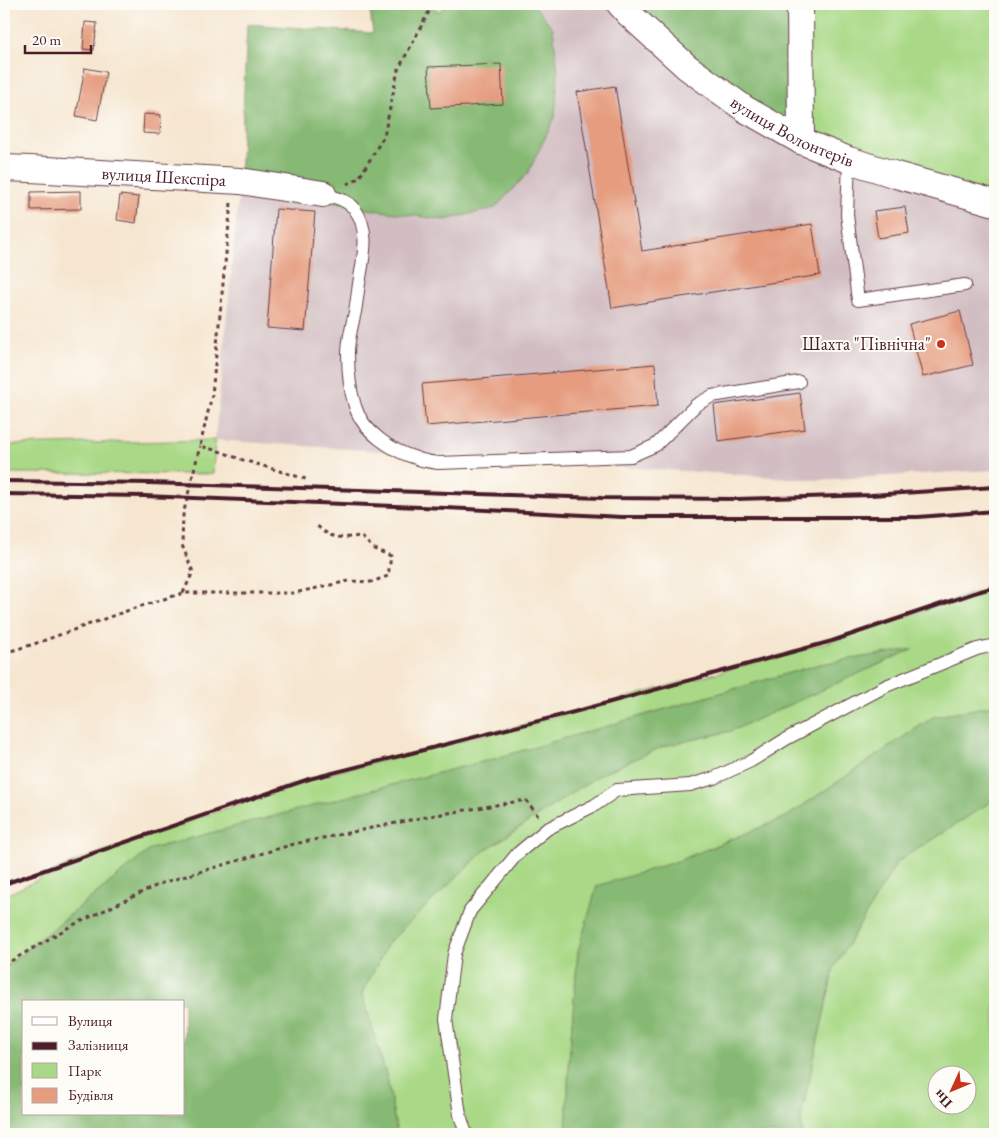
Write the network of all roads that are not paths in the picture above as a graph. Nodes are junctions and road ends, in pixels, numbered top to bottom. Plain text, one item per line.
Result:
1 (620, 4) edge
2 (800, 4) edge
3 (801, 141) junction
4 (850, 160) junction
5 (4, 168) edge
6 (323, 194) joint
7 (995, 202) edge
8 (965, 285) dead end
9 (799, 382) dead end
10 (995, 645) edge
11 (466, 1134) edge

1 - 3 street, вулиця Волонтерів
2 - 3 street
3 - 4 street, вулиця Волонтерів
4 - 7 street, вулиця Волонтерів
4 - 8 lane
5 - 6 street, вулиця Шекспіра
6 - 9 lane
10 - 11 lane

